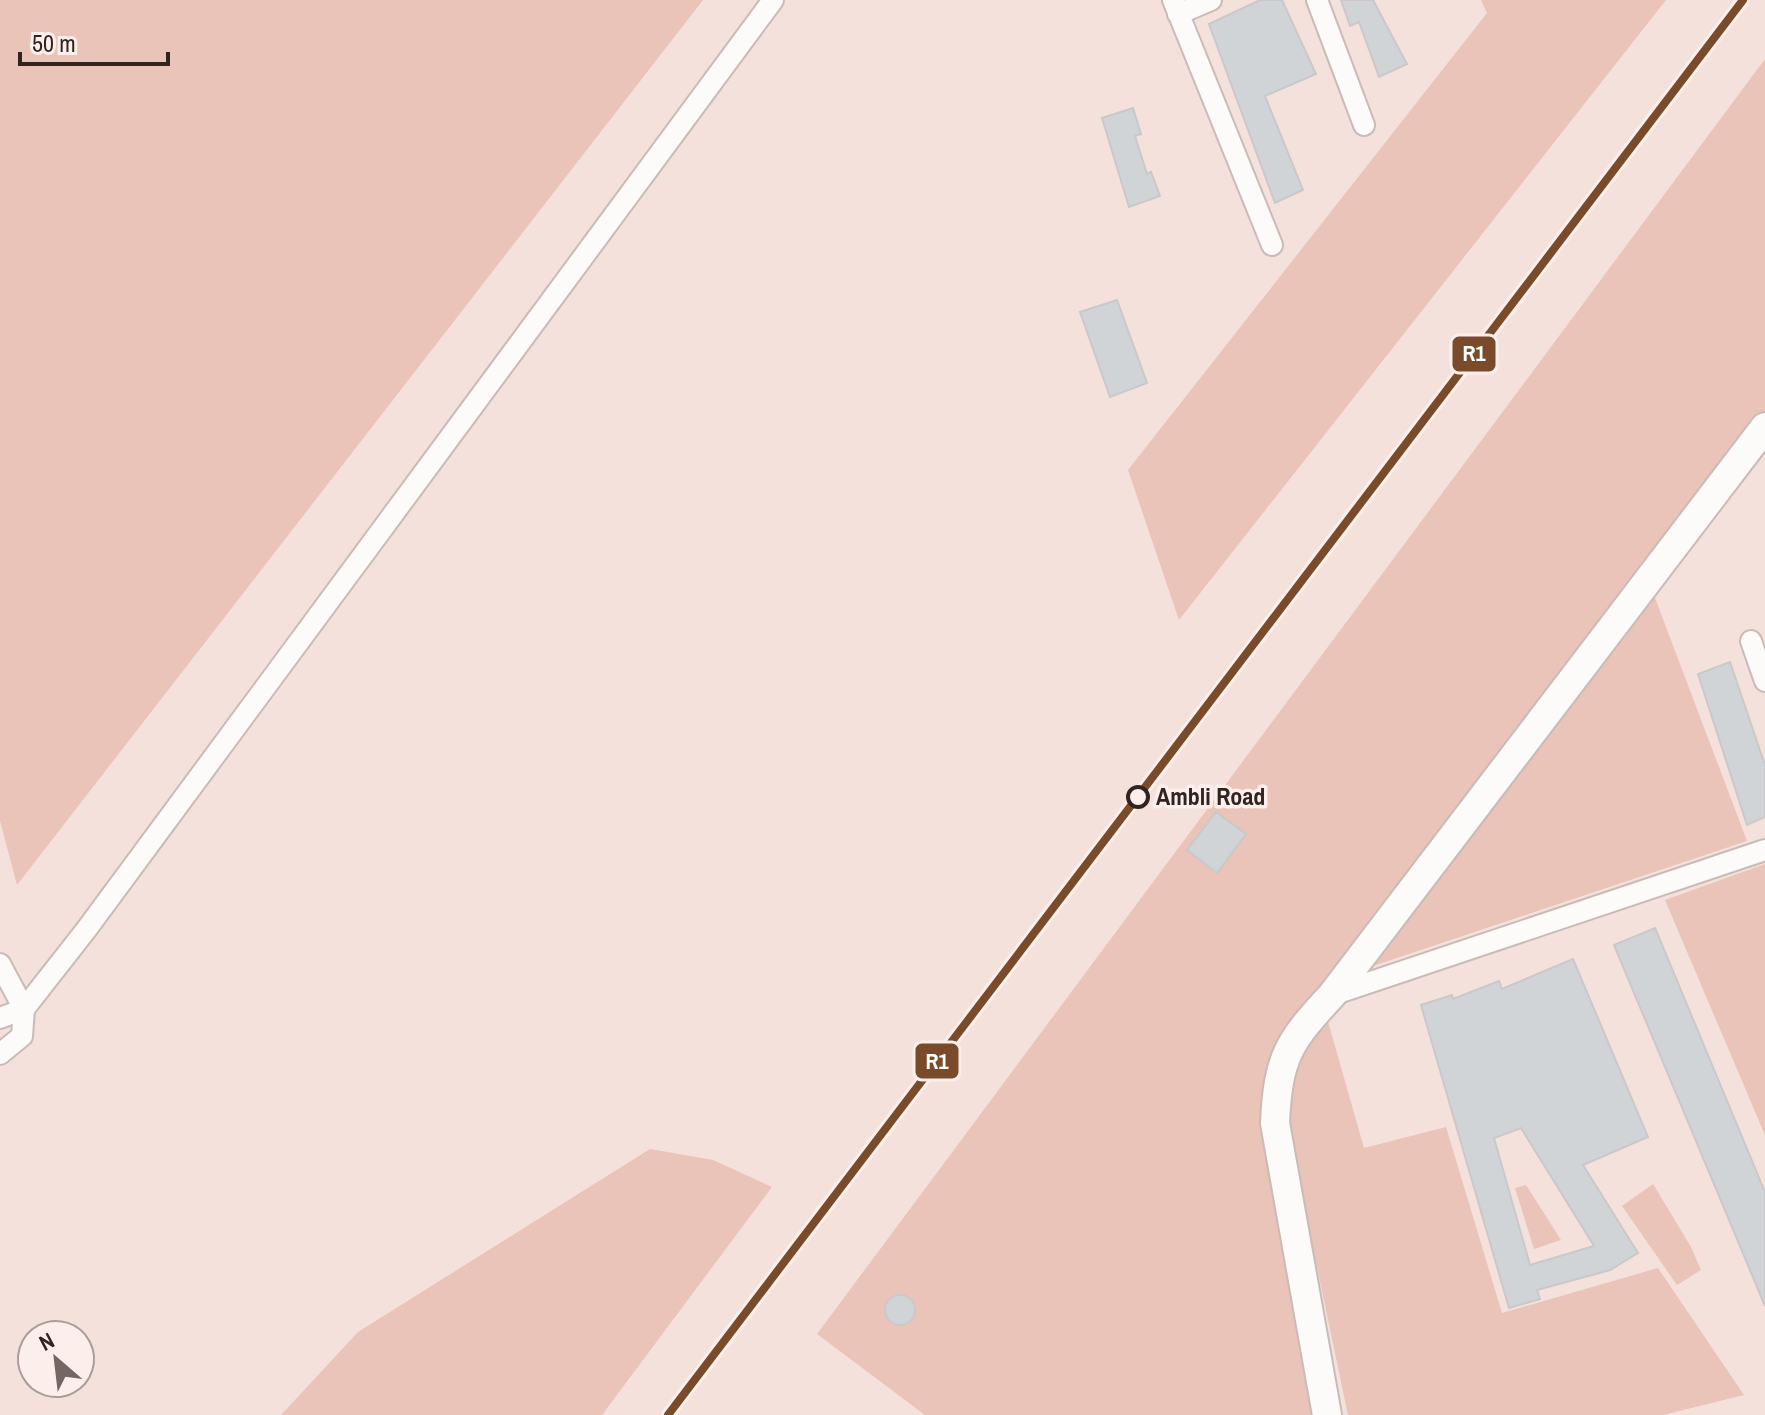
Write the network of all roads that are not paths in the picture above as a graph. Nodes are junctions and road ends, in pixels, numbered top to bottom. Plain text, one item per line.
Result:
1 (773, 0) edge
2 (1211, 0) edge
3 (1317, 0) edge
4 (1175, 7) edge
5 (1364, 125) dead end
6 (1272, 245) dead end
7 (1765, 427) edge
8 (1751, 641) dead end
9 (1765, 681) edge
10 (1765, 850) edge
11 (0, 964) edge
12 (1332, 995) junction
13 (24, 1009) junction
14 (0, 1018) edge
15 (0, 1054) edge
16 (1327, 1415) edge

1 - 13 street
2 - 4 street
3 - 5 street
4 - 6 street
7 - 12 street
8 - 9 street
10 - 12 street
11 - 13 street
12 - 16 street
13 - 14 street
13 - 15 street

